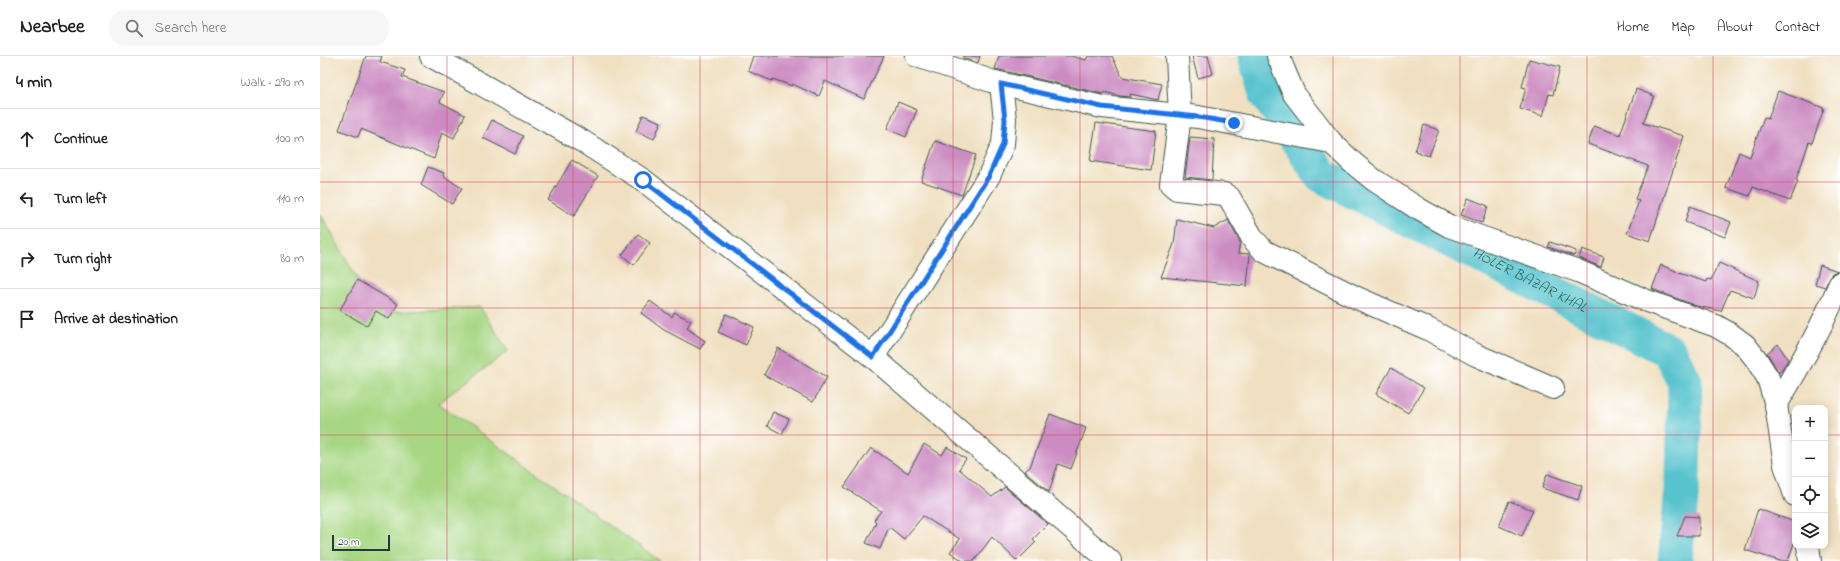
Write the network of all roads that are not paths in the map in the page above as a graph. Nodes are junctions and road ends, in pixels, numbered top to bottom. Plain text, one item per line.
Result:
1 (432, 56) edge
2 (917, 56) edge
3 (1177, 56) edge
4 (1278, 56) edge
5 (1001, 84) junction
6 (1180, 116) junction
7 (1325, 140) junction
8 (1840, 283) edge
9 (873, 357) junction
10 (1553, 388) dead end
11 (1776, 405) junction
12 (1792, 486) edge
13 (1808, 549) edge
14 (1110, 561) edge
15 (1810, 561) edge

1 - 9 street
2 - 5 street
3 - 6 street
4 - 7 street
5 - 6 street
5 - 9 street
6 - 7 street
6 - 10 street
7 - 11 street
8 - 11 street
9 - 14 street
11 - 12 street
13 - 15 street

